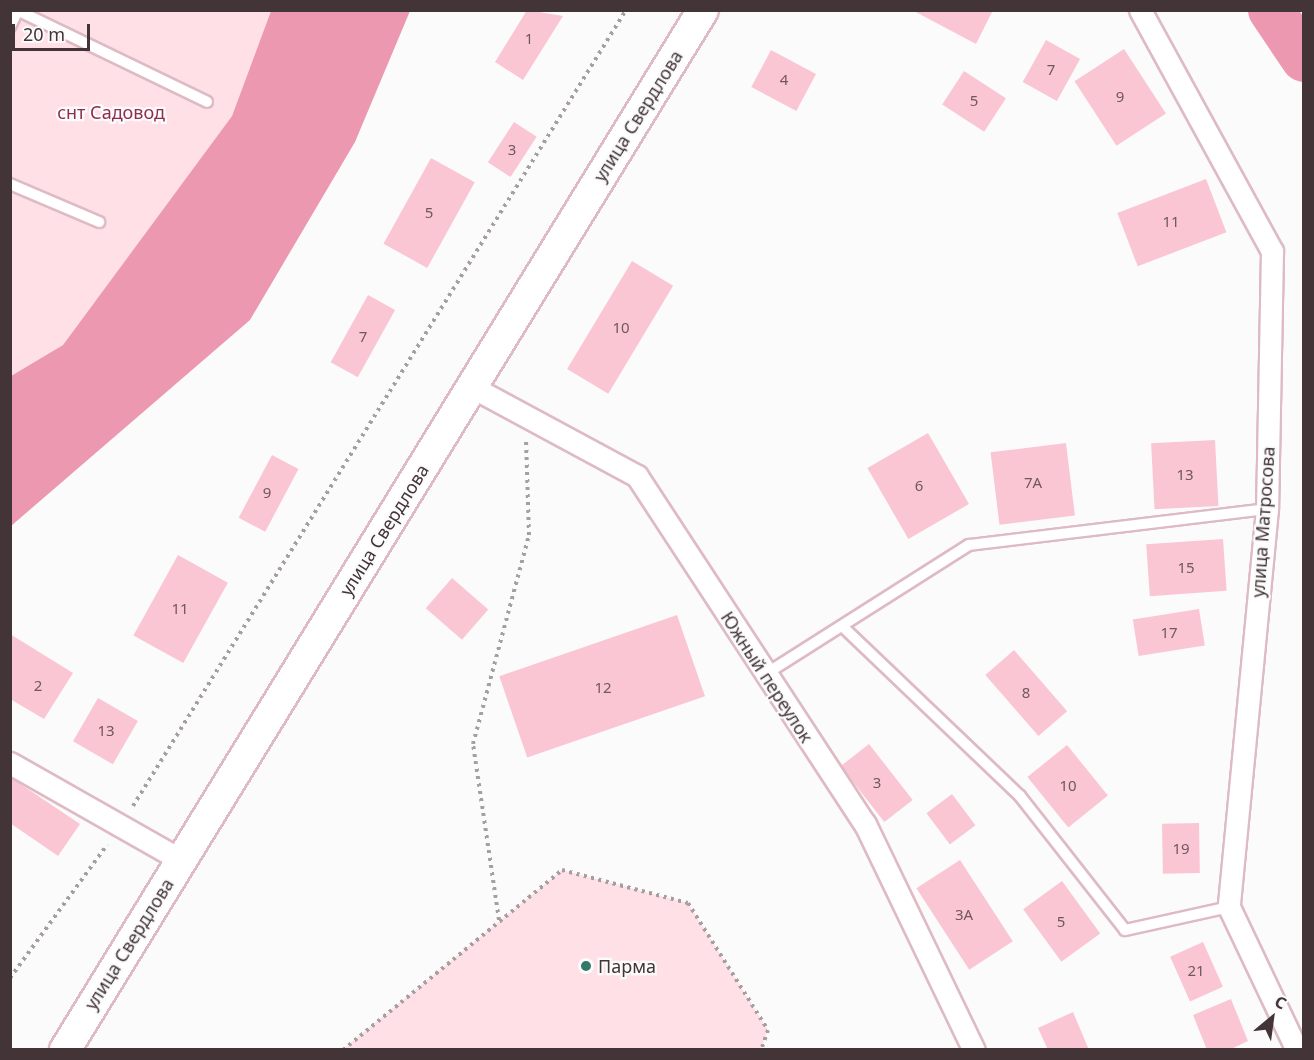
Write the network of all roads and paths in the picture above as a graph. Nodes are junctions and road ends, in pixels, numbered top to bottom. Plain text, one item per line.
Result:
1 (626, 10) edge
2 (703, 10) edge
3 (1140, 10) edge
4 (18, 11) edge
5 (10, 27) edge
6 (207, 102) dead end
7 (10, 184) edge
8 (99, 222) dead end
9 (472, 387) junction
10 (526, 416) junction
11 (1267, 509) junction
12 (842, 626) junction
13 (764, 676) junction
14 (10, 763) edge
15 (121, 826) junction
16 (181, 860) junction
17 (1229, 907) junction
18 (499, 921) junction
19 (10, 978) edge
20 (64, 1050) edge
21 (343, 1050) edge
22 (761, 1050) edge
23 (974, 1050) edge
24 (1298, 1050) edge

1 - 15 path
2 - 9 main road, улица Свердлова
3 - 11 street, улица Матросова
4 - 5 lane
4 - 6 lane
7 - 8 lane
9 - 10 street, Южный переулок
9 - 16 main road, улица Свердлова
10 - 13 street, Южный переулок
10 - 18 path
11 - 12 lane
11 - 17 street, улица Матросова
12 - 13 lane
12 - 17 lane
13 - 23 street, Южный переулок
14 - 15 street
15 - 16 street
15 - 19 path
16 - 20 main road, улица Свердлова
17 - 24 street
18 - 21 path
18 - 22 path

